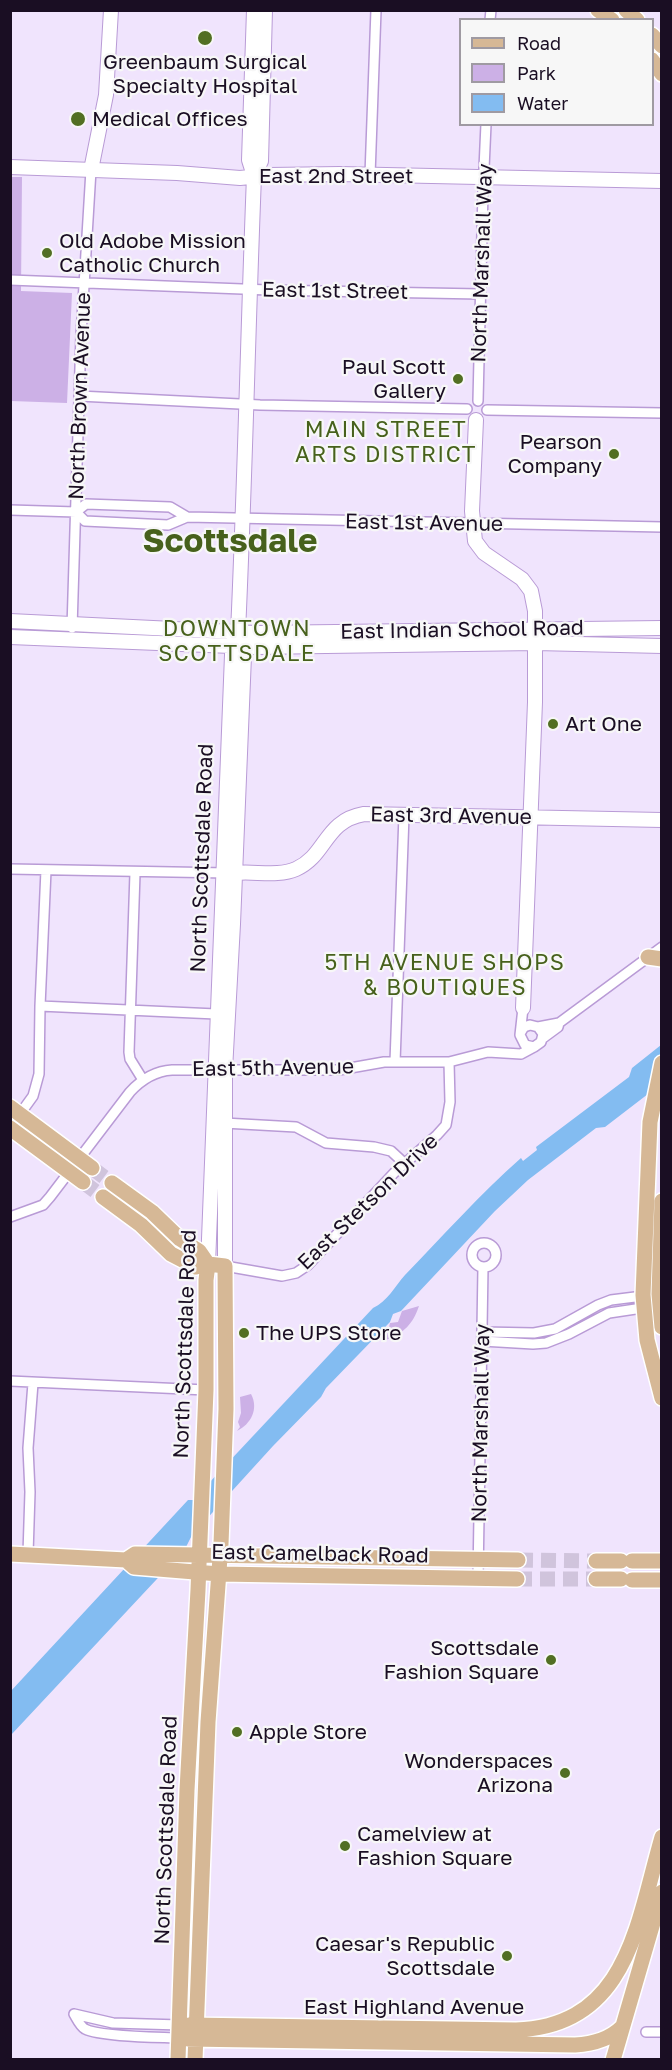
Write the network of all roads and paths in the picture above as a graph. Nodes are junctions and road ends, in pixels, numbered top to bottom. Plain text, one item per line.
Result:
1 (111, 10) edge
2 (254, 10) edge
3 (265, 10) edge
4 (376, 10) edge
5 (486, 126) edge
6 (10, 167) edge
7 (91, 170) junction
8 (370, 175) junction
9 (254, 176) junction
10 (484, 178) junction
11 (662, 181) edge
12 (10, 280) edge
13 (83, 283) junction
14 (250, 289) junction
15 (480, 294) junction
16 (79, 396) junction
17 (478, 401) junction
18 (246, 404) junction
19 (487, 410) junction
20 (662, 413) edge
21 (472, 415) junction
22 (10, 510) edge
23 (76, 512) junction
24 (187, 517) junction
25 (243, 518) junction
26 (473, 524) junction
27 (662, 527) edge
28 (10, 621) edge
29 (72, 624) junction
30 (662, 628) edge
31 (238, 632) junction
32 (536, 636) junction
33 (10, 637) edge
34 (72, 639) junction
35 (368, 639) junction
36 (238, 646) junction
37 (662, 646) edge
38 (404, 815) junction
39 (530, 817) junction
40 (662, 820) edge
41 (10, 869) edge
42 (46, 870) junction
43 (135, 873) junction
44 (230, 873) junction
45 (662, 947) edge
46 (655, 958) edge
47 (40, 1006) junction
48 (523, 1008) junction
49 (130, 1010) junction
50 (216, 1014) junction
51 (560, 1023) junction
52 (536, 1026) junction
53 (521, 1035) junction
54 (543, 1038) junction
55 (534, 1047) junction
56 (504, 1052) junction
57 (395, 1062) junction
58 (449, 1062) junction
59 (662, 1063) edge
60 (219, 1071) junction
61 (143, 1080) junction
62 (15, 1110) edge
63 (224, 1123) junction
64 (10, 1128) edge
65 (404, 1163) junction
66 (86, 1164) junction
67 (77, 1177) junction
68 (112, 1184) tunnel mouth
69 (103, 1197) tunnel mouth
70 (662, 1201) edge
71 (10, 1217) edge
72 (208, 1264) junction
73 (225, 1266) junction
74 (483, 1267) dead end
75 (659, 1300) junction
76 (643, 1301) junction
77 (662, 1327) edge
78 (482, 1336) junction
79 (10, 1381) edge
80 (33, 1383) junction
81 (206, 1390) junction
82 (662, 1398) edge
83 (225, 1448) junction
84 (10, 1554) edge
85 (28, 1554) junction
86 (195, 1556) junction
87 (220, 1556) junction
88 (479, 1559) junction
89 (126, 1560) junction
90 (518, 1560) tunnel mouth
91 (596, 1561) tunnel mouth
92 (662, 1562) edge
93 (193, 1572) junction
94 (219, 1574) junction
95 (478, 1578) junction
96 (517, 1579) tunnel mouth
97 (596, 1579) tunnel mouth
98 (662, 1580) edge
99 (662, 1837) edge
100 (662, 1892) edge
101 (622, 2027) junction
102 (179, 2031) junction
103 (196, 2032) junction
104 (646, 2032) dead end
105 (662, 2032) edge
106 (392, 2036) junction
107 (178, 2060) edge
108 (195, 2060) edge
109 (613, 2060) edge

1 - 7 main road, North Brown Avenue
2 - 9 main road, North Scottsdale Road
3 - 9 main road, North Scottsdale Road
4 - 8 street
5 - 10 street, North Marshall Way
6 - 7 main road, East 2nd Street
7 - 9 main road, East 2nd Street
7 - 13 street, North Brown Avenue
8 - 9 main road, East 2nd Street
8 - 10 main road, East 2nd Street
9 - 14 main road, North Scottsdale Road
10 - 11 main road, East 2nd Street
10 - 15 street, North Marshall Way
12 - 13 street, East 1st Street
13 - 14 street, East 1st Street
13 - 16 street, North Brown Avenue
14 - 15 street, East 1st Street
14 - 18 main road, North Scottsdale Road
15 - 17 street, North Marshall Way
16 - 18 street
16 - 23 street, North Brown Avenue
17 - 19 street
17 - 21 street
18 - 21 street
18 - 25 main road, North Scottsdale Road
19 - 20 street
19 - 21 street
21 - 26 main road
22 - 23 street, East 1st Avenue
23 - 24 street, East 1st Avenue
23 - 24 street, East 1st Avenue
23 - 29 street, North Brown Avenue
24 - 25 street, East 1st Avenue
25 - 26 street, East 1st Avenue
25 - 31 main road, North Scottsdale Road
26 - 27 street, East 1st Avenue
26 - 32 main road
28 - 29 main road, East Indian School Road
29 - 31 main road, East Indian School Road
29 - 34 street, North Brown Avenue
30 - 32 main road, East Indian School Road
31 - 35 main road, East Indian School Road
31 - 36 main road, North Scottsdale Road
32 - 35 main road, East Indian School Road
32 - 37 main road, East Indian School Road
32 - 39 main road
33 - 34 main road, East Indian School Road
34 - 36 main road, East Indian School Road
35 - 36 main road, East Indian School Road
36 - 44 main road, North Scottsdale Road
38 - 39 main road, East 3rd Avenue
38 - 44 main road, East 3rd Avenue
38 - 57 street
39 - 40 main road, East 3rd Avenue
39 - 48 main road
41 - 42 street, East 3rd Avenue
42 - 43 street, East 3rd Avenue
42 - 47 street
43 - 44 street, East 3rd Avenue
43 - 49 street
44 - 50 main road, North Scottsdale Road
44 - 60 main road, North Scottsdale Road
45 - 46 street
46 - 51 street
47 - 49 street
47 - 62 street
48 - 52 street
48 - 53 street
49 - 50 street
49 - 61 street
50 - 60 main road, North Scottsdale Road
51 - 52 street
51 - 54 street
52 - 53 street
52 - 54 street
53 - 55 street
53 - 56 street
54 - 55 street
55 - 56 street, East 5th Avenue
56 - 58 street, East 5th Avenue
57 - 58 street, East 5th Avenue
57 - 60 street, East 5th Avenue
58 - 65 street, East Stetson Drive
59 - 76 main road
60 - 61 street, East 5th Avenue
60 - 63 main road, North Scottsdale Road
60 - 72 main road, North Scottsdale Road
61 - 66 street, East 5th Avenue
62 - 66 main road
63 - 65 street
63 - 73 main road, North Scottsdale Road
64 - 67 main road
65 - 73 street, East Stetson Drive
66 - 67 street, East 5th Avenue
67 - 71 street
68 - 72 main road
69 - 72 main road
70 - 75 main road
72 - 73 main road
72 - 81 main road, North Scottsdale Road
73 - 83 main road, North Scottsdale Road
74 - 78 street, North Marshall Way
75 - 76 street
75 - 77 main road
76 - 78 street
76 - 82 main road
78 - 88 street, North Marshall Way
79 - 80 street
80 - 81 street
80 - 85 street
81 - 83 main road
81 - 86 main road, North Scottsdale Road
83 - 87 main road, North Scottsdale Road
84 - 85 main road, East Camelback Road
85 - 89 main road, East Camelback Road
86 - 87 main road, East Camelback Road
86 - 89 main road, East Camelback Road
86 - 93 main road, North Scottsdale Road
87 - 88 main road, East Camelback Road
87 - 94 main road, North Scottsdale Road
88 - 90 main road, East Camelback Road
88 - 95 street, North Marshall Way
89 - 93 main road, East Camelback Road
91 - 92 main road
93 - 94 main road, East Camelback Road
93 - 102 main road, North Scottsdale Road
94 - 95 main road, East Camelback Road
94 - 103 main road, North Scottsdale Road
95 - 96 main road, East Camelback Road
97 - 98 main road
99 - 106 main road, East Highland Avenue
100 - 101 main road
101 - 106 main road, East Highland Avenue
101 - 109 main road
102 - 102 street
102 - 103 main road, East Highland Avenue
102 - 107 main road, North Scottsdale Road
103 - 106 main road, East Highland Avenue
103 - 108 main road, North Scottsdale Road
104 - 105 street

